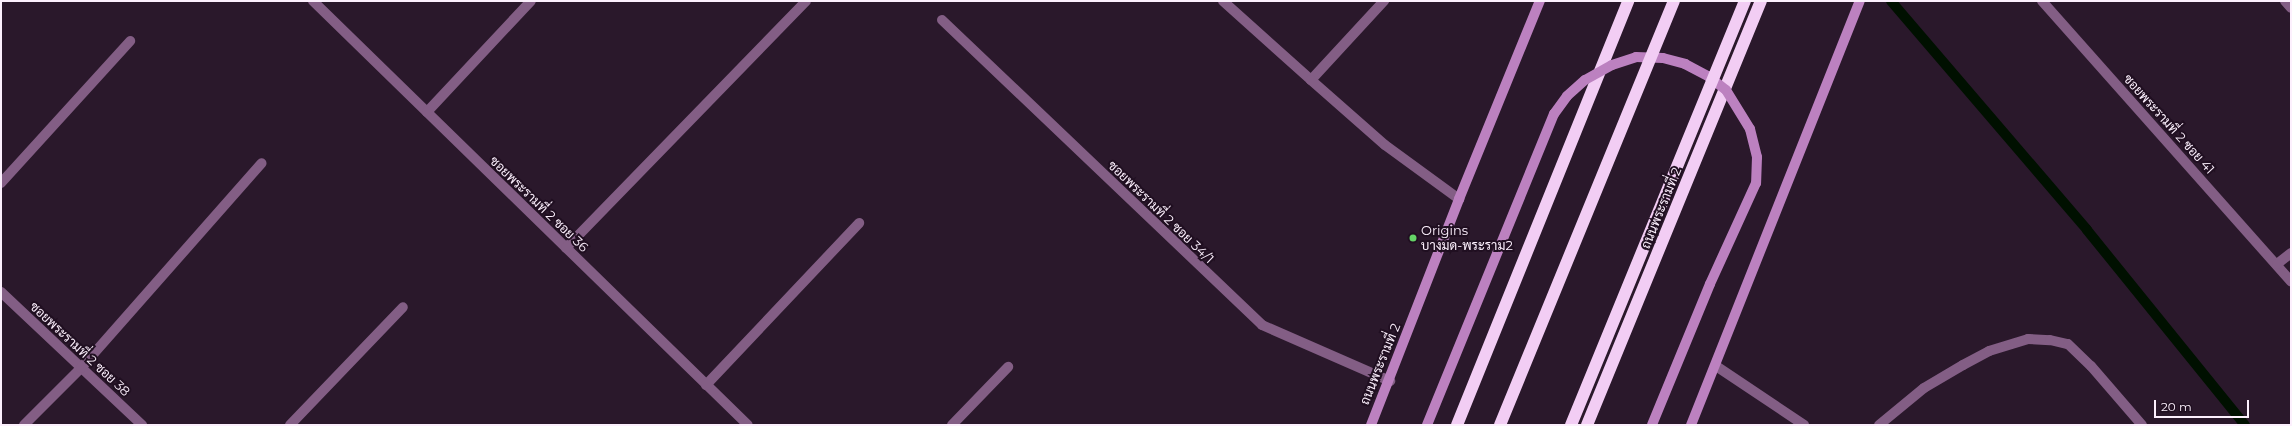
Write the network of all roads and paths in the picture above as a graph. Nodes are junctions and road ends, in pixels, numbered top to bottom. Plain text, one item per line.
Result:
1 (313, 1) edge
2 (532, 1) edge
3 (806, 1) edge
4 (1223, 1) edge
5 (1384, 1) edge
6 (1540, 1) edge
7 (1628, 1) edge
8 (1673, 1) edge
9 (1745, 1) edge
10 (1752, 1) edge
11 (1762, 1) edge
12 (1860, 1) edge
13 (2042, 1) edge
14 (2285, 1) edge
15 (2291, 8) edge
16 (942, 20) dead end
17 (1730, 39) junction
18 (130, 41) dead end
19 (1311, 80) junction
20 (427, 112) junction
21 (262, 163) dead end
22 (1, 183) edge
23 (1459, 199) junction
24 (859, 223) dead end
25 (566, 248) junction
26 (2291, 253) edge
27 (2277, 264) junction
28 (2291, 281) edge
29 (1, 292) edge
30 (403, 307) dead end
31 (1008, 366) dead end
32 (1716, 366) junction
33 (81, 368) junction
34 (1390, 381) junction
35 (706, 385) junction
36 (24, 425) edge
37 (142, 425) edge
38 (290, 425) edge
39 (748, 425) edge
40 (952, 425) edge
41 (1371, 425) edge
42 (1427, 425) edge
43 (1457, 425) edge
44 (1500, 425) edge
45 (1571, 425) edge
46 (1587, 425) edge
47 (1652, 425) edge
48 (1690, 425) edge
49 (1804, 425) edge
50 (1879, 425) edge
51 (2142, 425) edge

1 - 20 street, ซอยพระรามที่ 2 ซอย 36
2 - 20 street
3 - 25 street
4 - 19 street
5 - 19 street
6 - 23 main road, ถนนพระรามที่ 2
7 - 43 highway
8 - 44 highway, bridge
9 - 17 highway, bridge
10 - 17 highway, bridge
11 - 46 highway, ถนนพระรามที่ 2
12 - 32 main road
13 - 27 street, ซอยพระรามที่ 2 ซอย 41
14 - 15 street
16 - 34 street, ซอยพระรามที่ 2 ซอย 34/1
17 - 45 highway, bridge
18 - 22 street
19 - 23 street
20 - 25 street, ซอยพระรามที่ 2 ซอย 36
21 - 33 street
23 - 34 main road, ถนนพระรามที่ 2
24 - 35 street
25 - 35 street, ซอยพระรามที่ 2 ซอย 36
26 - 27 street
27 - 28 street, ซอยพระรามที่ 2 ซอย 41
29 - 33 street, ซอยพระรามที่ 2 ซอย 38
30 - 38 street
31 - 40 street
32 - 48 main road
32 - 49 street
33 - 36 street
33 - 37 street, ซอยพระรามที่ 2 ซอย 38
34 - 41 main road, ถนนพระรามที่ 2
35 - 39 street, ซอยพระรามที่ 2 ซอย 36
42 - 47 main road, bridge
50 - 51 street

